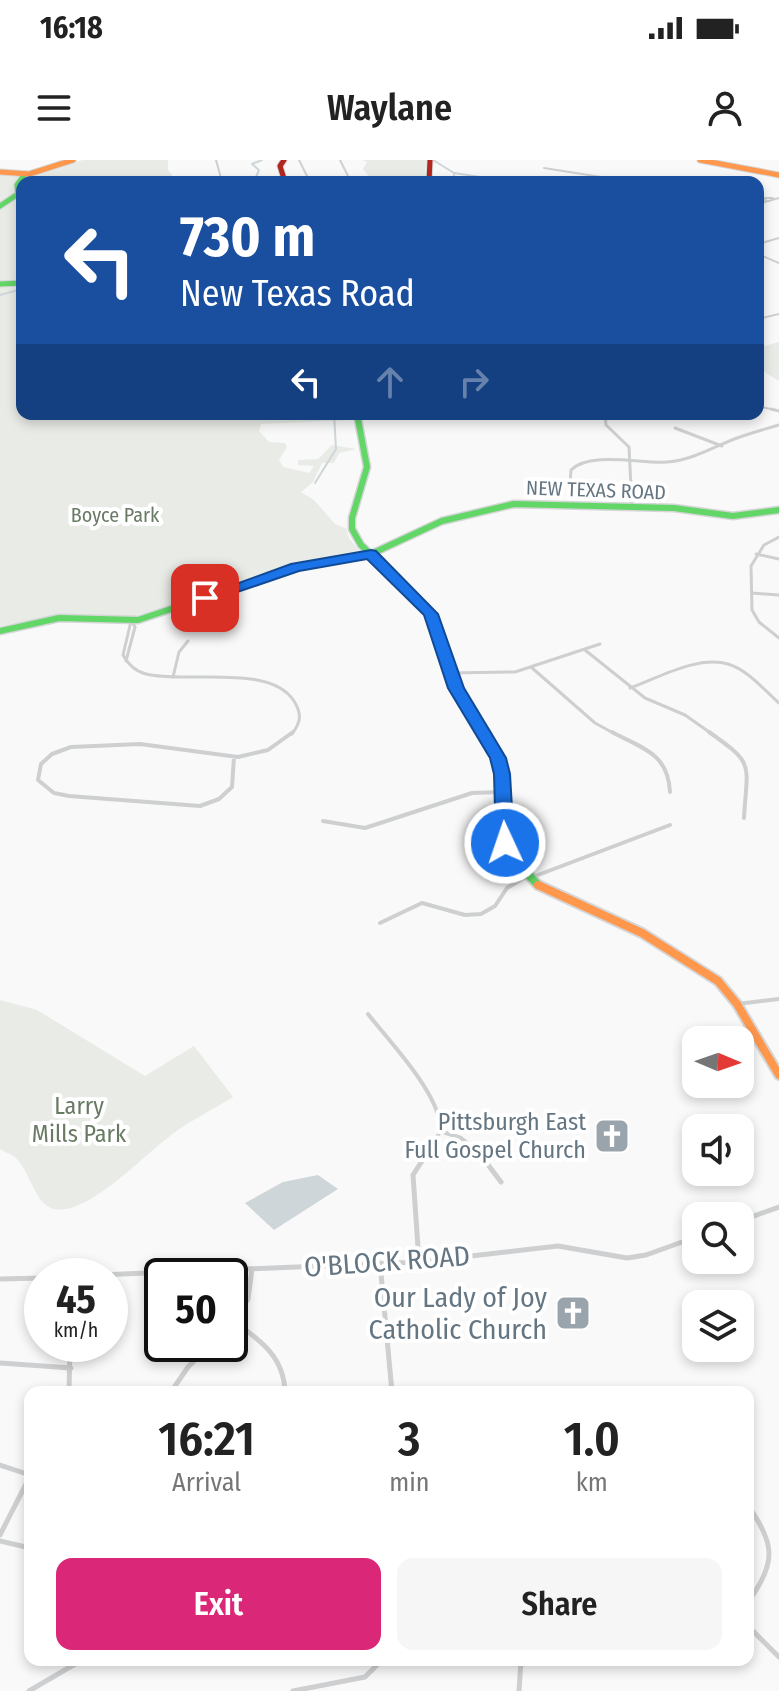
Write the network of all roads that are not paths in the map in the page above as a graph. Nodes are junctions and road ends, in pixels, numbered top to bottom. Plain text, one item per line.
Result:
1 (73, 160) edge
2 (700, 160) edge
3 (544, 168) dead end
4 (0, 172) edge
5 (25, 174) joint
6 (779, 175) edge
7 (595, 176) edge
8 (358, 420) edge
9 (606, 420) edge
10 (779, 425) edge
11 (675, 428) dead end
12 (722, 446) junction
13 (630, 461) junction
14 (570, 484) dead end
15 (632, 507) junction
16 (779, 510) edge
17 (779, 537) edge
18 (371, 554) junction
19 (756, 554) junction
20 (779, 559) edge
21 (752, 593) junction
22 (779, 595) edge
23 (131, 621) junction
24 (0, 631) edge
25 (779, 638) edge
26 (188, 641) dead end
27 (600, 644) dead end
28 (585, 650) junction
29 (531, 667) junction
30 (450, 673) junction
31 (173, 677) junction
32 (630, 688) junction
33 (779, 703) edge
34 (234, 757) junction
35 (503, 792) junction
36 (670, 792) dead end
37 (744, 818) dead end
38 (323, 821) dead end
39 (670, 825) dead end
40 (528, 877) junction
41 (380, 923) dead end
42 (779, 999) edge
43 (737, 1004) junction
44 (368, 1014) dead end
45 (779, 1075) edge
46 (440, 1131) junction
47 (501, 1182) dead end
48 (779, 1207) edge
49 (754, 1216) edge
50 (682, 1242) edge
51 (419, 1262) junction
52 (380, 1263) junction
53 (252, 1269) junction
54 (128, 1274) edge
55 (24, 1278) edge
56 (0, 1279) edge
57 (248, 1299) edge
58 (248, 1335) edge
59 (71, 1362) edge
60 (193, 1362) edge
61 (0, 1363) edge
62 (71, 1368) junction
63 (70, 1386) edge
64 (175, 1386) edge
65 (285, 1386) edge
66 (391, 1386) edge
67 (0, 1465) edge
68 (24, 1474) edge
69 (24, 1488) edge
70 (754, 1514) edge
71 (0, 1535) edge
72 (0, 1541) edge
73 (24, 1547) edge
74 (754, 1594) edge
75 (754, 1632) edge
76 (779, 1657) edge
77 (72, 1666) edge
78 (376, 1666) edge
79 (521, 1666) edge
80 (29, 1691) edge
81 (293, 1691) edge
82 (519, 1691) edge

1 - 5 main road
2 - 6 main road
3 - 7 street
4 - 5 main road
8 - 18 main road
9 - 13 street
10 - 12 street
11 - 12 street
12 - 13 street
13 - 14 street
13 - 15 street
15 - 16 main road, NEW TEXAS ROAD
15 - 18 main road, NEW TEXAS ROAD
17 - 19 street
18 - 23 main road, NEW TEXAS ROAD
18 - 30 main road
19 - 20 street
19 - 21 street
21 - 22 street
21 - 25 street
23 - 24 main road, NEW TEXAS ROAD
23 - 31 street
26 - 31 street
27 - 28 street
28 - 29 street
28 - 32 street
29 - 30 street
29 - 36 street
30 - 35 main road
31 - 34 street
32 - 33 street
32 - 37 street
34 - 34 street
35 - 38 street
35 - 40 main road
39 - 40 street
40 - 41 street
40 - 43 main road
42 - 43 street
43 - 45 main road
44 - 46 street
46 - 47 street
46 - 51 street
48 - 49 street
50 - 51 street, O'BLOCK ROAD
51 - 52 street, O'BLOCK ROAD
52 - 53 street, O'BLOCK ROAD
52 - 66 street
53 - 54 street, O'BLOCK ROAD
53 - 57 street
55 - 56 street
58 - 65 street
59 - 62 street
60 - 64 street
61 - 62 street
62 - 63 street
67 - 68 street
69 - 71 street
70 - 74 street
72 - 73 street
75 - 76 street
77 - 80 street
78 - 81 street
79 - 82 street

